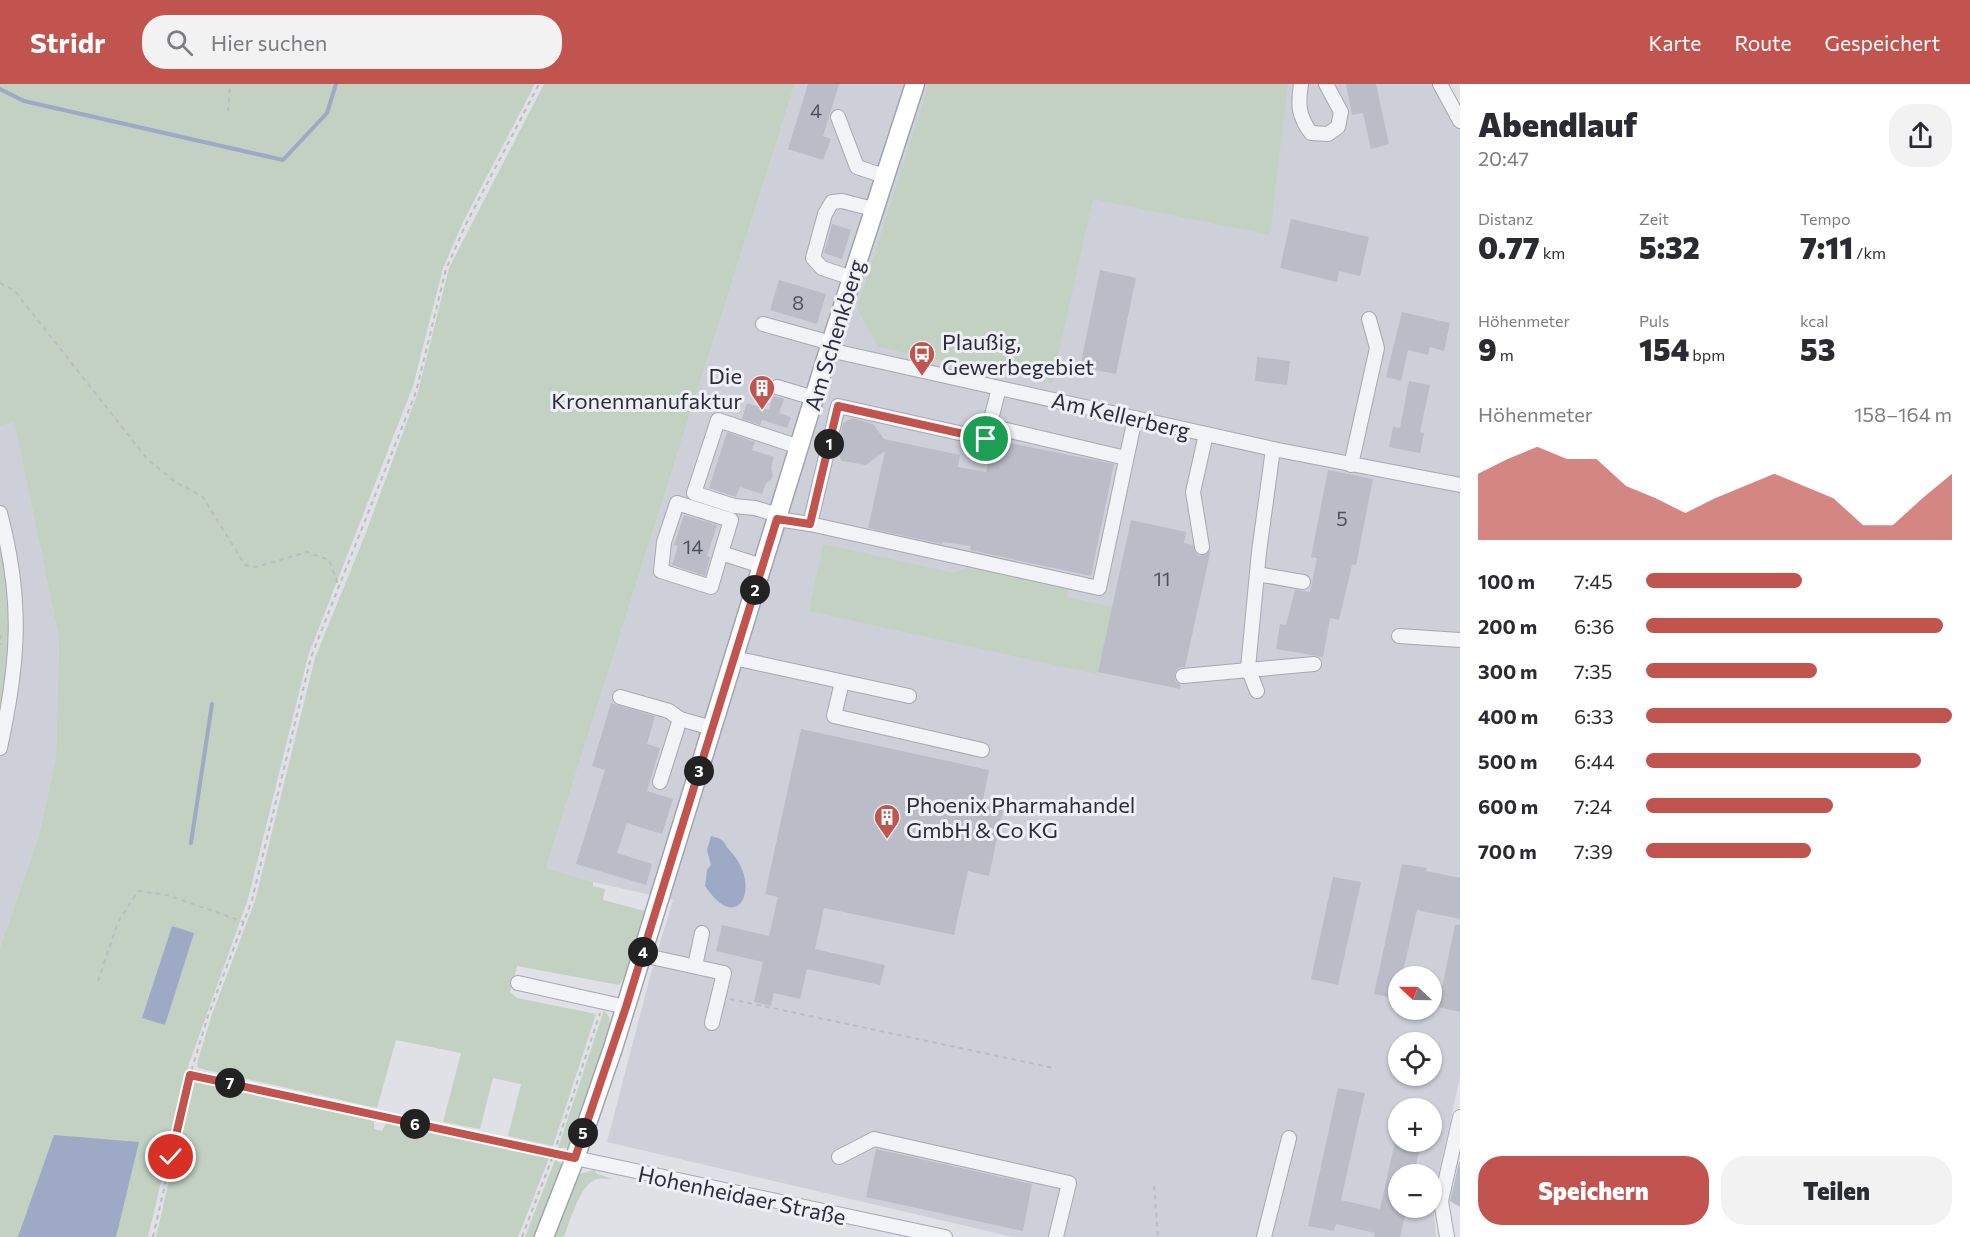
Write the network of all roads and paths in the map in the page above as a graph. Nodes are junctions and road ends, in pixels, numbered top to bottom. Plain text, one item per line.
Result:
1 (230, 84) edge
2 (539, 84) edge
3 (915, 84) edge
4 (1301, 84) edge
5 (1326, 84) edge
6 (1440, 84) edge
7 (228, 111) dead end
8 (838, 117) dead end
9 (1460, 121) edge
10 (884, 176) junction
11 (873, 209) junction
12 (852, 278) junction
13 (0, 283) edge
14 (1369, 319) dead end
15 (763, 324) dead end
16 (830, 347) junction
17 (777, 387) dead end
18 (999, 388) junction
19 (814, 398) junction
20 (1135, 418) junction
21 (989, 426) junction
22 (1206, 434) junction
23 (799, 447) junction
24 (1273, 449) junction
25 (1126, 458) junction
26 (1351, 465) junction
27 (1460, 485) edge
28 (0, 513) edge
29 (777, 517) junction
30 (810, 524) junction
31 (1202, 547) dead end
32 (721, 553) junction
33 (762, 566) junction
34 (1257, 574) junction
35 (1303, 582) dead end
36 (339, 588) junction
37 (1399, 636) dead end
38 (1460, 640) edge
39 (734, 658) junction
40 (1314, 664) dead end
41 (1248, 668) junction
42 (1183, 675) dead end
43 (842, 682) junction
44 (1257, 691) dead end
45 (909, 696) dead end
46 (620, 697) dead end
47 (680, 719) junction
48 (712, 728) junction
49 (0, 748) edge
50 (982, 750) dead end
51 (660, 782) dead end
52 (244, 922) junction
53 (702, 933) dead end
54 (642, 955) junction
55 (695, 966) junction
56 (98, 981) dead end
57 (518, 983) dead end
58 (719, 996) junction
59 (603, 1002) junction
60 (626, 1007) junction
61 (712, 1023) dead end
62 (1054, 1068) dead end
63 (190, 1075) junction
64 (1460, 1117) edge
65 (1289, 1138) dead end
66 (554, 1153) junction
67 (839, 1157) dead end
68 (575, 1158) junction
69 (1154, 1186) dead end
70 (153, 1237) edge
71 (522, 1237) edge
72 (544, 1237) edge
73 (945, 1237) edge
74 (1056, 1237) edge
75 (1158, 1237) edge
76 (1264, 1237) edge
77 (1447, 1237) edge

1 - 7 path
2 - 36 path
3 - 10 main road, Am Schenkberg
4 - 5 street
6 - 9 street
8 - 10 street
10 - 11 main road, Am Schenkberg
11 - 12 main road, Am Schenkberg
11 - 12 street
12 - 16 main road, Am Schenkberg
13 - 36 path
14 - 26 street
15 - 16 street, Am Kellerberg
16 - 18 street, Am Kellerberg
16 - 19 main road, Am Schenkberg
17 - 19 street
18 - 20 street, Am Kellerberg
18 - 21 street
19 - 23 main road, Am Schenkberg
20 - 22 street, Am Kellerberg
20 - 25 street
21 - 25 street
21 - 30 street
22 - 24 street, Am Kellerberg
22 - 31 street
23 - 29 main road, Am Schenkberg
23 - 29 street
24 - 26 street, Am Kellerberg
24 - 34 street
25 - 30 street
26 - 27 street, Am Kellerberg
28 - 49 street
29 - 30 street
29 - 33 main road, Am Schenkberg
32 - 32 street
32 - 33 street
33 - 39 main road, Am Schenkberg
34 - 35 street
34 - 41 street
36 - 52 path
37 - 38 street
39 - 43 street
39 - 48 main road, Am Schenkberg
40 - 41 street
41 - 42 street
41 - 44 street
43 - 45 street
43 - 50 street
46 - 47 street
47 - 48 street
47 - 51 street
48 - 54 main road, Am Schenkberg
52 - 56 path
52 - 63 path
53 - 55 street
54 - 55 street
54 - 60 main road, Am Schenkberg
55 - 58 street
57 - 59 street
58 - 61 street
58 - 62 path
59 - 60 street
59 - 66 path
60 - 68 main road, Am Schenkberg
63 - 66 path
63 - 70 path
64 - 77 street
65 - 76 street
66 - 68 path
66 - 71 path
67 - 74 street
68 - 72 main road, Am Schenkberg
68 - 73 street, Hohenheidaer Straße
69 - 75 path

